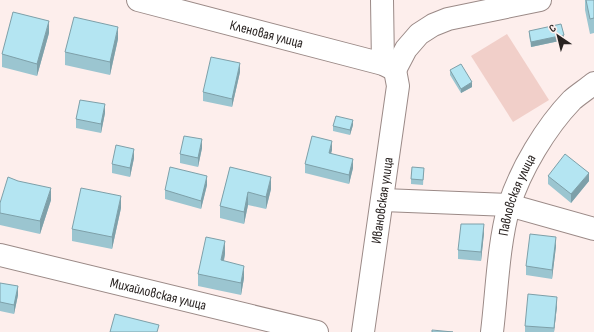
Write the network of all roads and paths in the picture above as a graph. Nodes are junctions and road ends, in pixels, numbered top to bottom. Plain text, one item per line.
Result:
1 (138, 0) edge
2 (382, 0) edge
3 (540, 0) edge
4 (389, 67) junction
5 (594, 83) edge
6 (382, 200) junction
7 (509, 205) junction
8 (594, 229) edge
9 (0, 255) edge
10 (317, 332) edge
11 (363, 332) edge
12 (492, 332) edge

1 - 4 street, Кленовая улица
2 - 4 street, Ивановская улица
3 - 4 street
4 - 6 street, Ивановская улица
5 - 7 street, Павловская улица
6 - 7 street
6 - 11 street, Ивановская улица
7 - 8 street
7 - 12 street, Павловская улица
9 - 10 street, Михайловская улица

